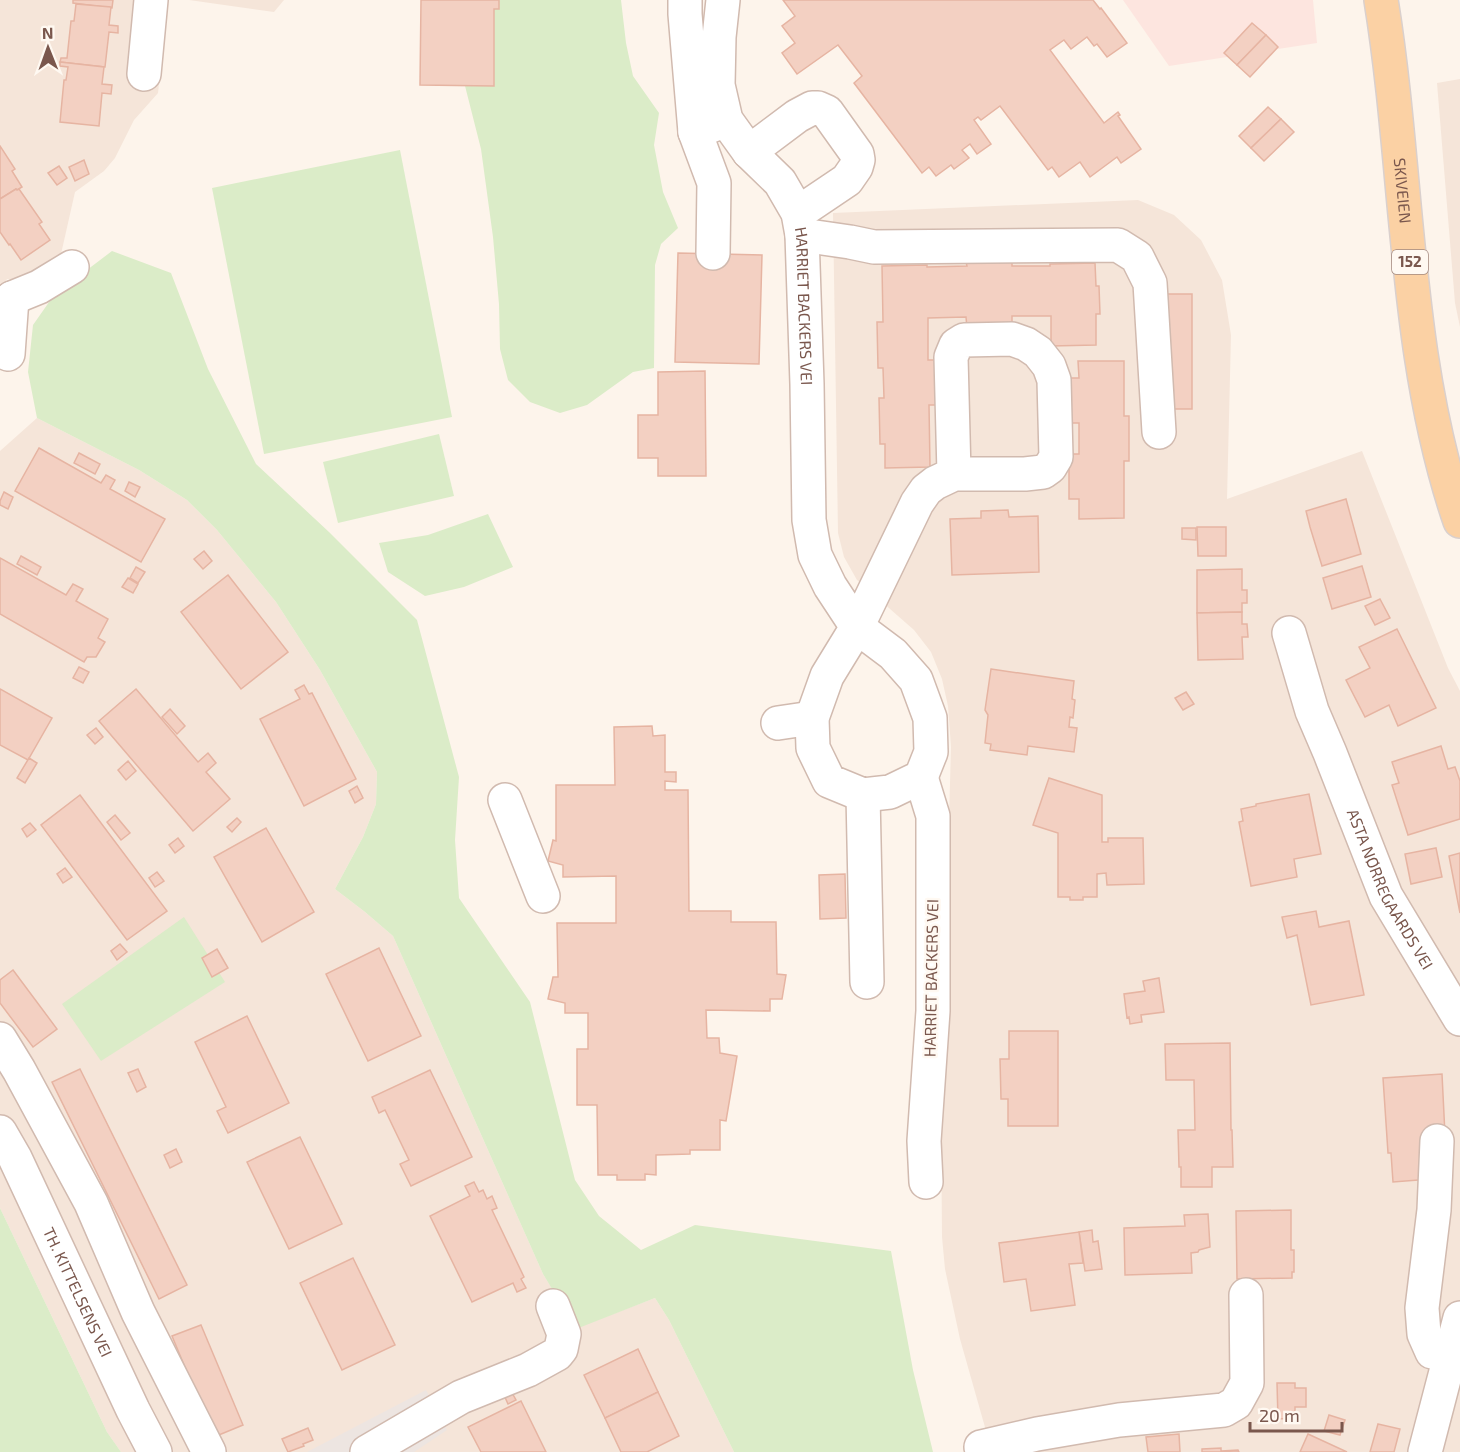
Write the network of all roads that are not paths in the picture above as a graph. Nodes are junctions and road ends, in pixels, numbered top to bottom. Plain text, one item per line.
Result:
1 (151, 0) edge
2 (685, 0) edge
3 (723, 0) edge
4 (1381, 0) edge
5 (144, 74) dead end
6 (726, 120) junction
7 (695, 132) junction
8 (749, 152) junction
9 (800, 224) junction
10 (713, 253) dead end
11 (72, 267) dead end
12 (6, 293) edge
13 (8, 354) dead end
14 (1159, 432) dead end
15 (954, 474) junction
16 (1460, 521) edge
17 (857, 627) junction
18 (1289, 633) dead end
19 (812, 718) junction
20 (778, 723) dead end
21 (921, 777) junction
22 (863, 795) junction
23 (505, 800) dead end
24 (543, 897) dead end
25 (867, 982) dead end
26 (1460, 1019) edge
27 (0, 1039) edge
28 (10, 1076) edge
29 (0, 1132) edge
30 (1437, 1142) dead end
31 (926, 1182) dead end
32 (1246, 1295) dead end
33 (553, 1306) dead end
34 (138, 1312) junction
35 (1460, 1318) edge
36 (98, 1336) junction
37 (1450, 1355) junction
38 (982, 1449) edge
39 (155, 1452) edge
40 (209, 1452) edge
41 (367, 1452) edge
42 (1425, 1452) edge

1 - 5 street
2 - 7 street
3 - 6 street, HARRIET BACKERS VEI
4 - 16 main road, SKIVEIEN / 152
6 - 7 street
6 - 8 street, HARRIET BACKERS VEI
7 - 10 street
8 - 9 street, HARRIET BACKERS VEI
8 - 9 street
9 - 14 street
9 - 17 street, HARRIET BACKERS VEI
11 - 12 street
12 - 13 street
15 - 15 street
15 - 17 street
17 - 19 street
17 - 21 street, HARRIET BACKERS VEI
18 - 26 street, ASTA NØRREGAARDS VEI
19 - 20 street
19 - 22 street
21 - 22 street
21 - 31 street, HARRIET BACKERS VEI
22 - 25 street
23 - 24 street
27 - 28 street
28 - 34 street
29 - 36 street, TH. KITTELSENS VEI
30 - 37 street
32 - 38 street
33 - 41 street
34 - 36 street
34 - 40 street
35 - 37 street
36 - 39 street, TH. KITTELSENS VEI
37 - 42 street

